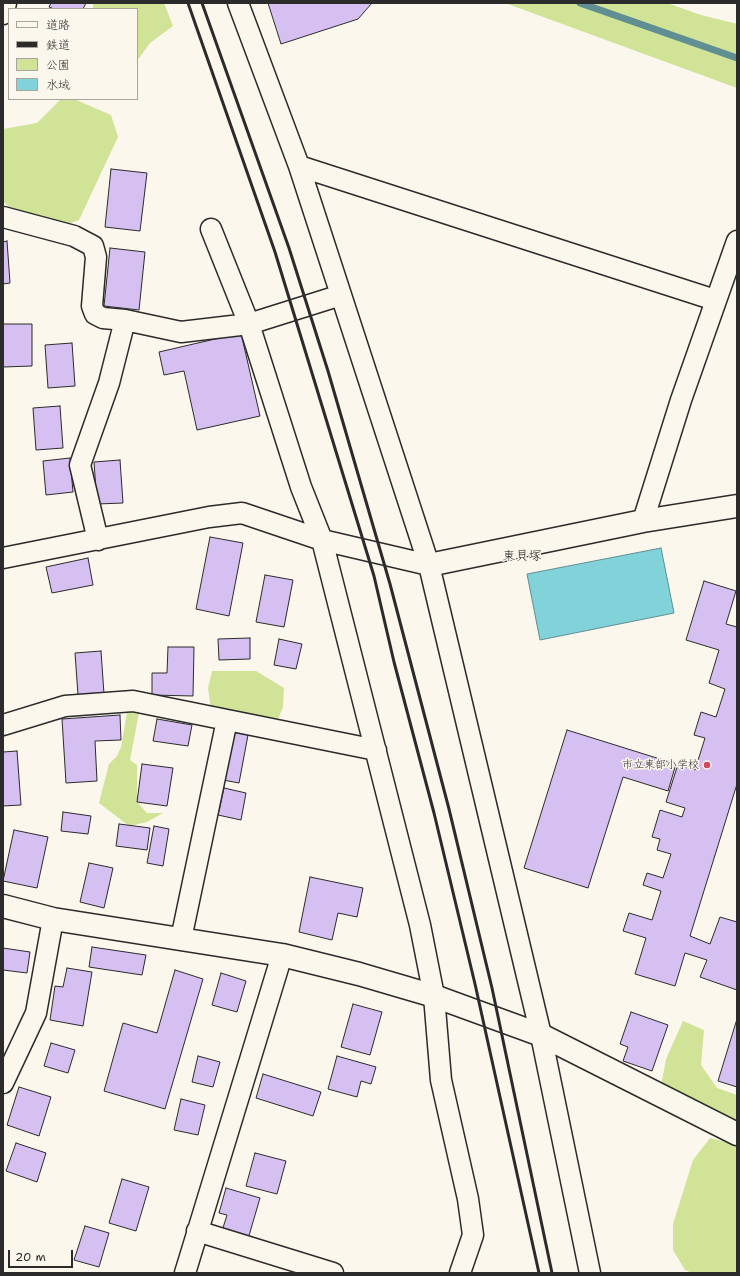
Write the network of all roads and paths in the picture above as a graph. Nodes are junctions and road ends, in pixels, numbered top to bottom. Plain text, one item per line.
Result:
1 (6, 3) edge
2 (238, 3) edge
3 (3, 14) edge
4 (299, 166) junction
5 (3, 217) edge
6 (211, 229) dead end
7 (737, 241) edge
8 (341, 295) junction
9 (715, 300) junction
10 (125, 320) junction
11 (249, 324) junction
12 (737, 506) edge
13 (643, 521) junction
14 (98, 540) junction
15 (322, 540) junction
16 (3, 558) edge
17 (430, 565) junction
18 (227, 720) junction
19 (3, 725) edge
20 (376, 750) junction
21 (3, 906) edge
22 (53, 919) junction
23 (181, 939) junction
24 (282, 955) junction
25 (434, 996) junction
26 (541, 1035) junction
27 (3, 1084) edge
28 (737, 1134) edge
29 (197, 1231) junction
30 (185, 1273) edge
31 (333, 1273) edge
32 (460, 1273) edge
33 (590, 1273) edge

1 - 3 street
2 - 4 street
4 - 8 street
4 - 9 street
5 - 10 street
6 - 11 street
7 - 9 street
8 - 11 street
8 - 17 street
9 - 13 street
10 - 11 street
10 - 14 street
11 - 15 street
12 - 13 street
13 - 17 street
14 - 15 street
14 - 16 street
15 - 17 street
15 - 20 street
17 - 26 street
18 - 19 street
18 - 20 street
18 - 23 street
20 - 25 street
21 - 22 street
22 - 23 street
22 - 27 street
23 - 24 street
24 - 25 street
24 - 29 street
25 - 26 street
25 - 32 street
26 - 28 street
26 - 33 street
29 - 30 street
29 - 31 street

